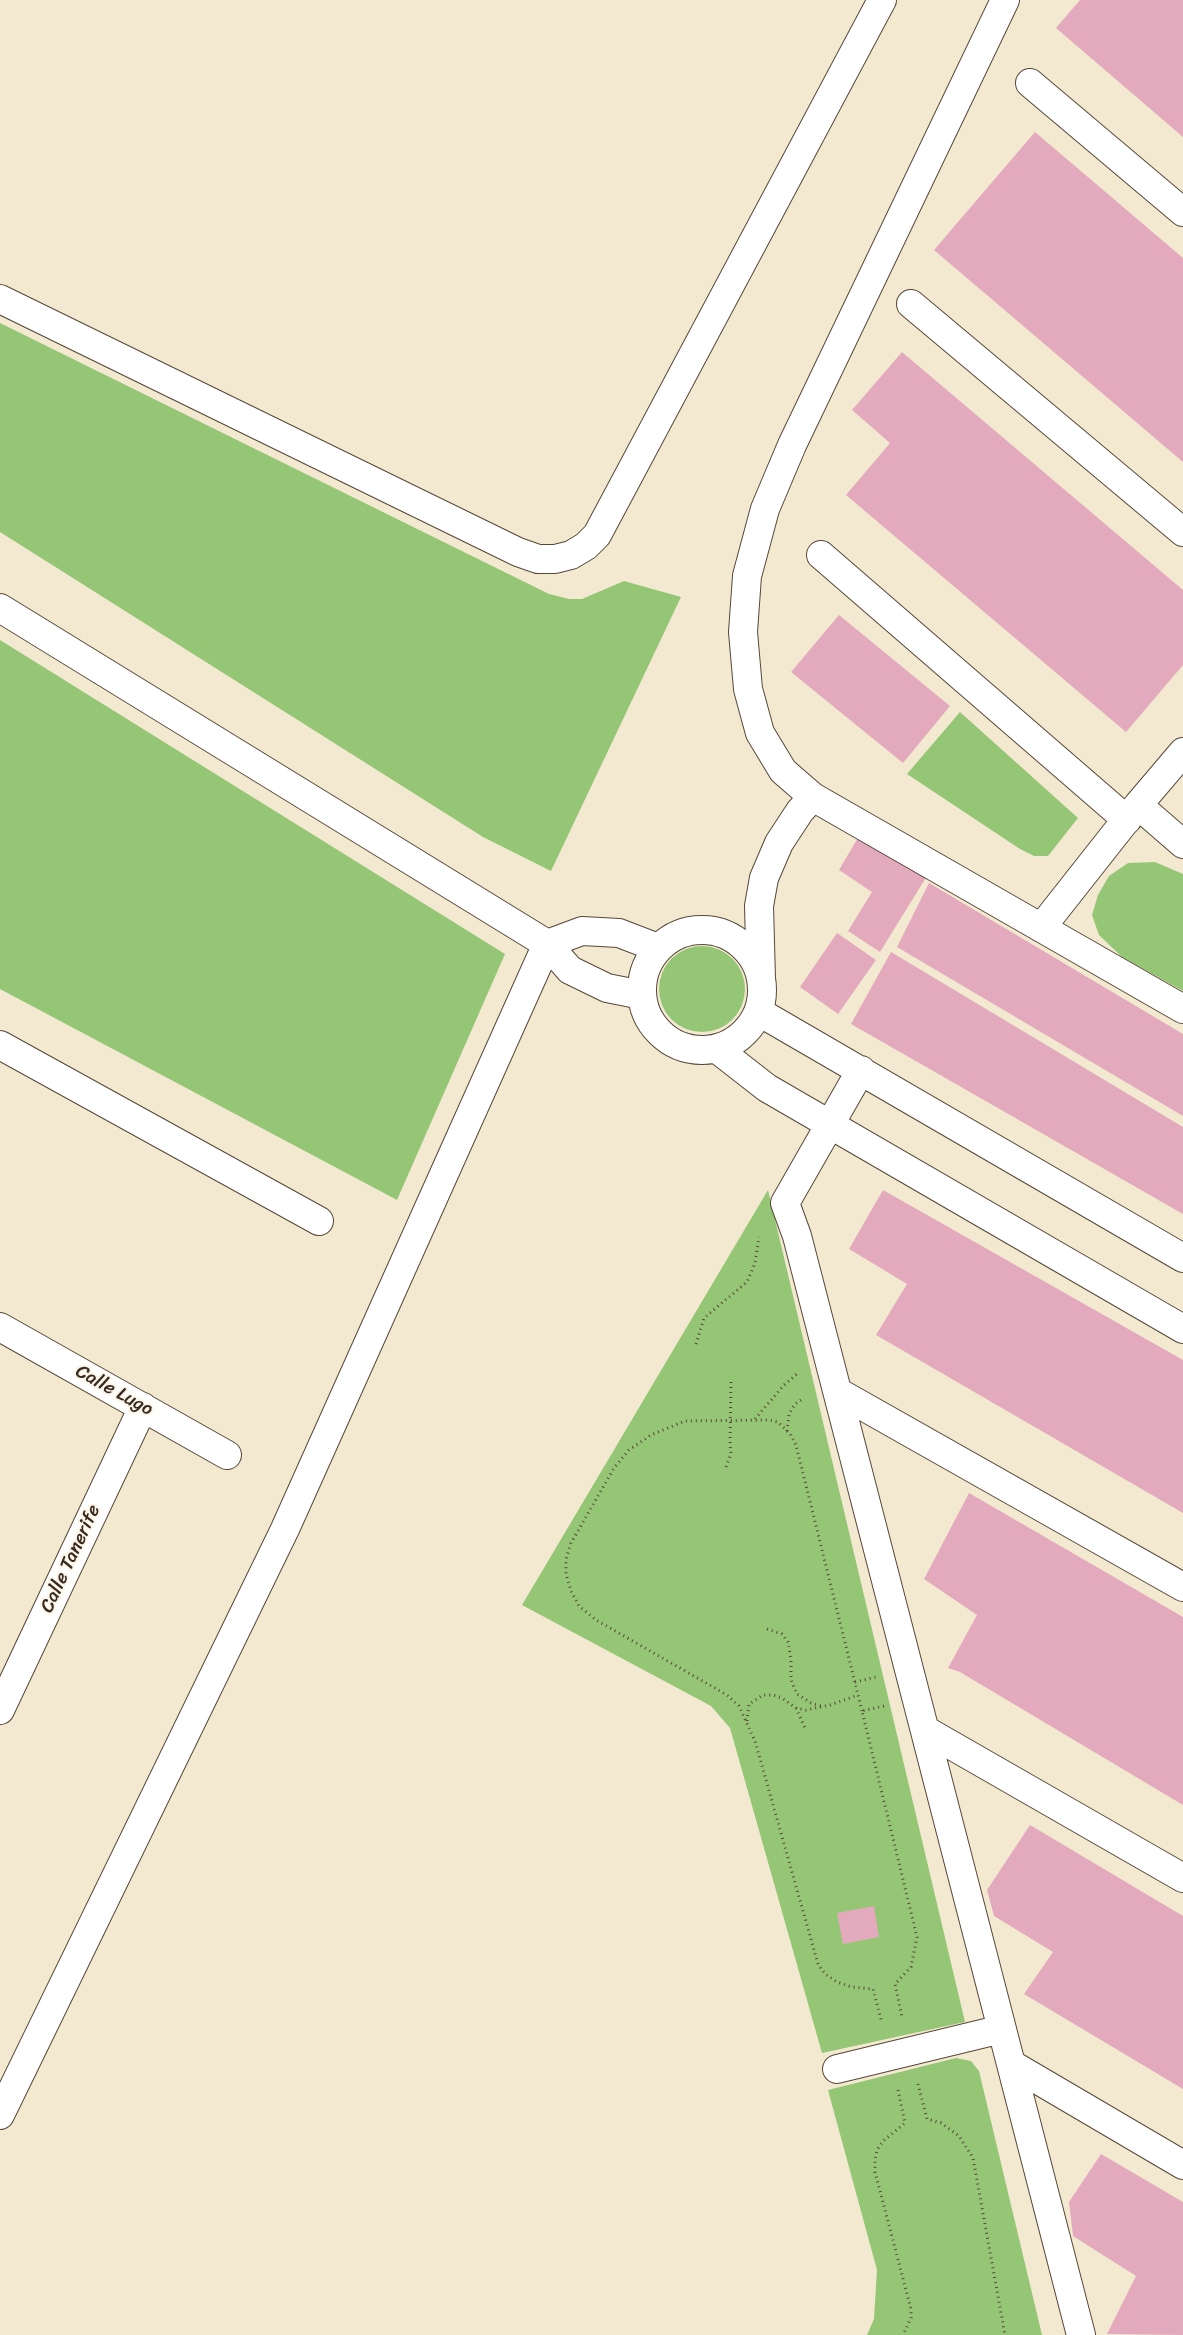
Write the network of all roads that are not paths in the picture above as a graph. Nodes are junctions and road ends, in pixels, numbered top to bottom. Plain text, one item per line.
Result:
1 (882, 0) edge
2 (1005, 0) edge
3 (1030, 83) dead end
4 (1183, 212) edge
5 (0, 298) edge
6 (910, 304) dead end
7 (1183, 532) edge
8 (821, 555) dead end
9 (0, 608) edge
10 (1183, 752) edge
11 (813, 798) junction
12 (1133, 812) junction
13 (1183, 844) edge
14 (1041, 928) junction
15 (548, 944) junction
16 (658, 948) junction
17 (761, 979) junction
18 (642, 995) junction
19 (1183, 1009) edge
20 (759, 1012) junction
21 (0, 1045) edge
22 (717, 1049) junction
23 (861, 1070) junction
24 (830, 1125) junction
25 (319, 1221) dead end
26 (1183, 1258) edge
27 (0, 1327) edge
28 (1183, 1329) edge
29 (838, 1392) junction
30 (143, 1407) junction
31 (228, 1454) dead end
32 (1183, 1587) edge
33 (0, 1710) edge
34 (925, 1730) junction
35 (1183, 1878) edge
36 (1002, 2029) junction
37 (1011, 2064) junction
38 (837, 2069) dead end
39 (0, 2114) edge
40 (1183, 2164) edge
41 (1081, 2335) edge

1 - 5 street
2 - 11 street
3 - 4 street
6 - 7 street
8 - 12 street
9 - 15 street
10 - 12 street
11 - 14 street
11 - 17 street
12 - 13 street
12 - 14 street
14 - 19 street
15 - 16 street
15 - 18 street
15 - 39 street
16 - 17 street
16 - 18 street
17 - 20 street
18 - 22 street
20 - 22 street
20 - 23 street
21 - 25 street
22 - 24 street
23 - 24 street
23 - 26 street
24 - 28 street
24 - 29 street
27 - 30 street, Calle Lugo
29 - 32 street
29 - 34 street
30 - 31 street, Calle Lugo
30 - 33 street, Calle Tanerife
34 - 35 street
34 - 36 street
36 - 37 street
36 - 38 street
37 - 40 street
37 - 41 street

